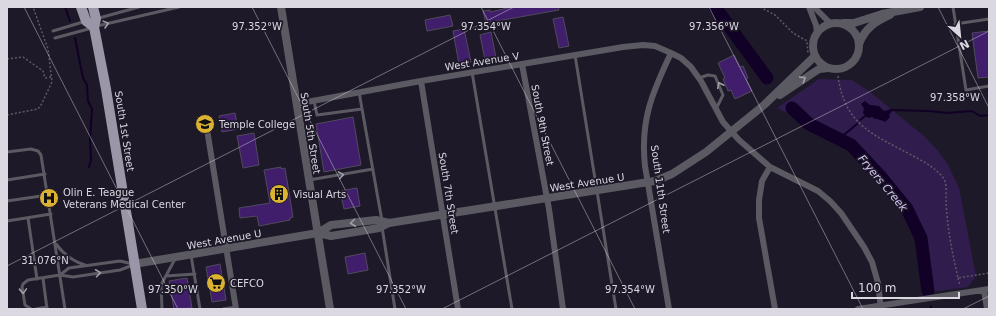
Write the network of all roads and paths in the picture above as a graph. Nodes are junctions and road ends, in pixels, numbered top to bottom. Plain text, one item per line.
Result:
1 (33, 7) edge
2 (81, 7) edge
3 (92, 7) edge
4 (139, 7) edge
5 (179, 7) edge
6 (281, 7) edge
7 (760, 7) edge
8 (809, 7) edge
9 (814, 7) edge
10 (920, 7) edge
11 (953, 7) edge
12 (904, 9) junction
13 (989, 19) edge
14 (92, 22) junction
15 (830, 23) junction
16 (841, 23) junction
17 (955, 24) junction
18 (53, 30) dead end
19 (816, 32) junction
20 (55, 38) dead end
21 (859, 45) junction
22 (671, 53) junction
23 (575, 55) junction
24 (811, 55) junction
25 (7, 59) edge
26 (522, 64) junction
27 (831, 68) junction
28 (472, 72) junction
29 (838, 76) dead end
30 (52, 77) junction
31 (699, 78) junction
32 (421, 81) junction
33 (989, 86) edge
34 (359, 92) junction
35 (314, 101) junction
36 (296, 104) junction
37 (764, 105) junction
38 (362, 109) junction
39 (716, 109) junction
40 (7, 115) edge
41 (205, 117) dead end
42 (732, 132) junction
43 (7, 152) edge
44 (770, 167) junction
45 (373, 169) junction
46 (45, 174) junction
47 (7, 180) edge
48 (309, 180) junction
49 (648, 182) junction
50 (597, 190) junction
51 (48, 195) junction
52 (547, 198) junction
53 (7, 201) edge
54 (494, 206) junction
55 (51, 214) junction
56 (443, 215) junction
57 (28, 218) junction
58 (7, 221) edge
59 (385, 224) junction
60 (318, 233) junction
61 (55, 243) junction
62 (226, 249) junction
63 (191, 255) junction
64 (176, 257) junction
65 (134, 264) junction
66 (86, 266) junction
67 (989, 273) edge
68 (194, 274) junction
69 (60, 275) junction
70 (166, 276) junction
71 (37, 278) junction
72 (43, 278) junction
73 (986, 290) edge
74 (880, 307) edge
75 (47, 308) edge
76 (236, 308) edge
77 (31, 309) edge
78 (36, 309) edge
79 (65, 309) edge
80 (142, 309) edge
81 (162, 309) edge
82 (200, 309) edge
83 (223, 309) edge
84 (330, 309) edge
85 (395, 309) edge
86 (458, 309) edge
87 (512, 309) edge
88 (563, 309) edge
89 (616, 309) edge
90 (669, 309) edge
91 (775, 309) edge
92 (858, 309) edge
93 (987, 309) edge

1 - 30 path
2 - 14 main road, South 1st Street
3 - 14 main road, South 1st Street
4 - 14 lane
14 -> 5 lane
6 - 36 street, South 5th Street
7 - 24 path
8 - 19 street
9 - 15 street
10 - 12 street
11 - 17 lane
12 - 16 street
12 - 21 street
13 - 17 lane
14 - 18 lane
14 - 20 lane
14 - 65 main road, South 1st Street
15 - 16 street
15 - 19 street
16 - 21 street
17 - 33 lane
19 - 24 street
21 - 27 street
22 - 23 street, West Avenue V
22 - 31 street, West Avenue V
22 - 49 street, South 11th Street
23 - 26 street, West Avenue V
23 - 50 lane
24 - 27 street
24 - 37 street, West Avenue U
25 - 30 path
26 - 28 street, West Avenue V
26 - 52 street, South 9th Street
37 -> 27 street, West Avenue U
28 - 32 street, West Avenue V
28 - 54 lane
29 - 67 path
30 - 40 path
31 - 39 street, West Avenue V
39 -> 31 lane
32 - 34 street, West Avenue V
32 - 56 street, South 7th Street
34 - 35 street, West Avenue V
34 - 38 lane
35 - 36 street, West Avenue V
35 - 38 lane
36 - 48 street, South 5th Street
37 - 42 street, West Avenue U
38 - 45 lane
39 - 42 street, West Avenue V
41 - 62 street
42 - 44 street, West Avenue V
42 - 49 street, West Avenue U
43 - 46 lane
44 - 74 street, West Avenue V
44 - 91 street
48 -> 45 lane
45 - 59 lane
46 - 47 lane
46 - 51 lane
48 - 60 street, South 5th Street
49 - 50 street, West Avenue U
49 - 90 street, South 11th Street
50 - 52 street, West Avenue U
50 - 89 lane
51 - 53 lane
51 - 55 lane
52 - 54 street, West Avenue U
52 - 88 street, South 9th Street
54 - 56 street, West Avenue U
54 - 87 lane
55 - 57 lane
55 - 61 lane
56 - 59 street, West Avenue U
56 - 86 street, South 7th Street
57 - 58 lane
57 - 71 lane
59 - 60 street, West Avenue U
59 - 85 lane
60 - 62 street, West Avenue U
60 - 84 street, South 5th Street
61 - 66 lane
61 - 69 lane
62 - 63 street, West Avenue U
62 - 76 street
63 - 64 street, West Avenue U
63 - 68 lane
64 - 65 street, West Avenue U
64 - 70 lane
65 - 66 lane
69 -> 65 lane
65 - 80 main road, South 1st Street
66 - 69 lane
68 - 70 lane
68 - 82 lane
69 - 72 lane
69 - 79 lane
70 - 81 lane
71 - 72 lane
71 -> 77 lane
72 - 75 lane
73 - 74 street
73 - 93 street
74 - 92 street
75 - 78 lane
76 - 83 lane

